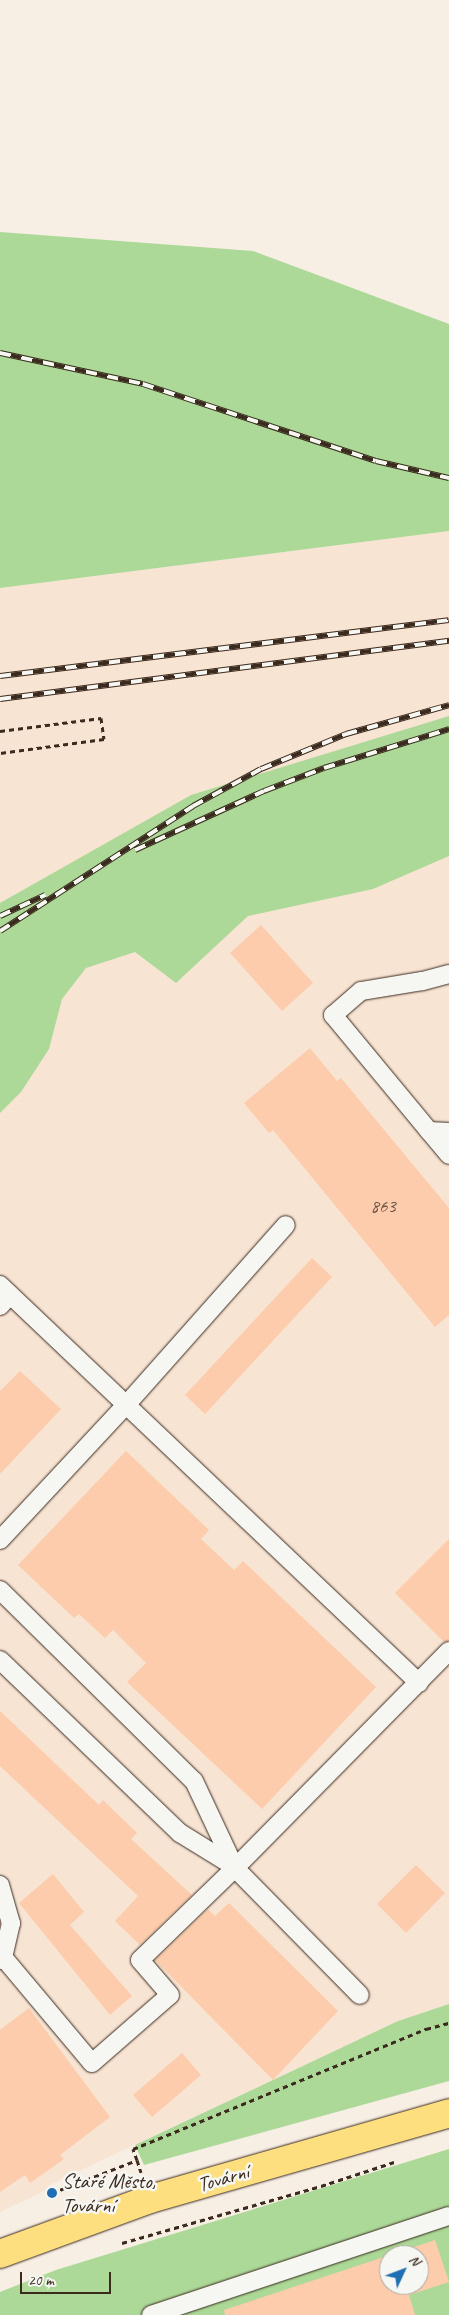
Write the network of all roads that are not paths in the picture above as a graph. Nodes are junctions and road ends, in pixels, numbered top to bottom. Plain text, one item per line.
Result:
1 (449, 974) edge
2 (429, 1131) junction
3 (449, 1132) edge
4 (449, 1155) edge
5 (286, 1226) dead end
6 (3, 1295) edge
7 (127, 1404) junction
8 (0, 1540) edge
9 (0, 1590) edge
10 (449, 1652) edge
11 (0, 1660) edge
12 (419, 1683) junction
13 (235, 1868) junction
14 (0, 1885) edge
15 (2, 1958) edge
16 (360, 1995) dead end
17 (449, 2113) edge
18 (449, 2119) edge
19 (420, 2120) junction
20 (449, 2216) edge
21 (0, 2254) edge
22 (151, 2315) edge

1 - 2 lane
2 - 3 lane
2 - 4 lane
5 - 7 lane
6 - 7 lane
7 - 8 lane
7 - 12 lane
9 - 13 lane
10 - 12 lane
11 - 13 lane
12 - 13 lane
13 - 15 lane
13 - 16 lane
14 - 15 lane
17 - 19 main road, Tovární
18 - 19 lane
19 - 21 main road, Tovární
20 - 22 lane

